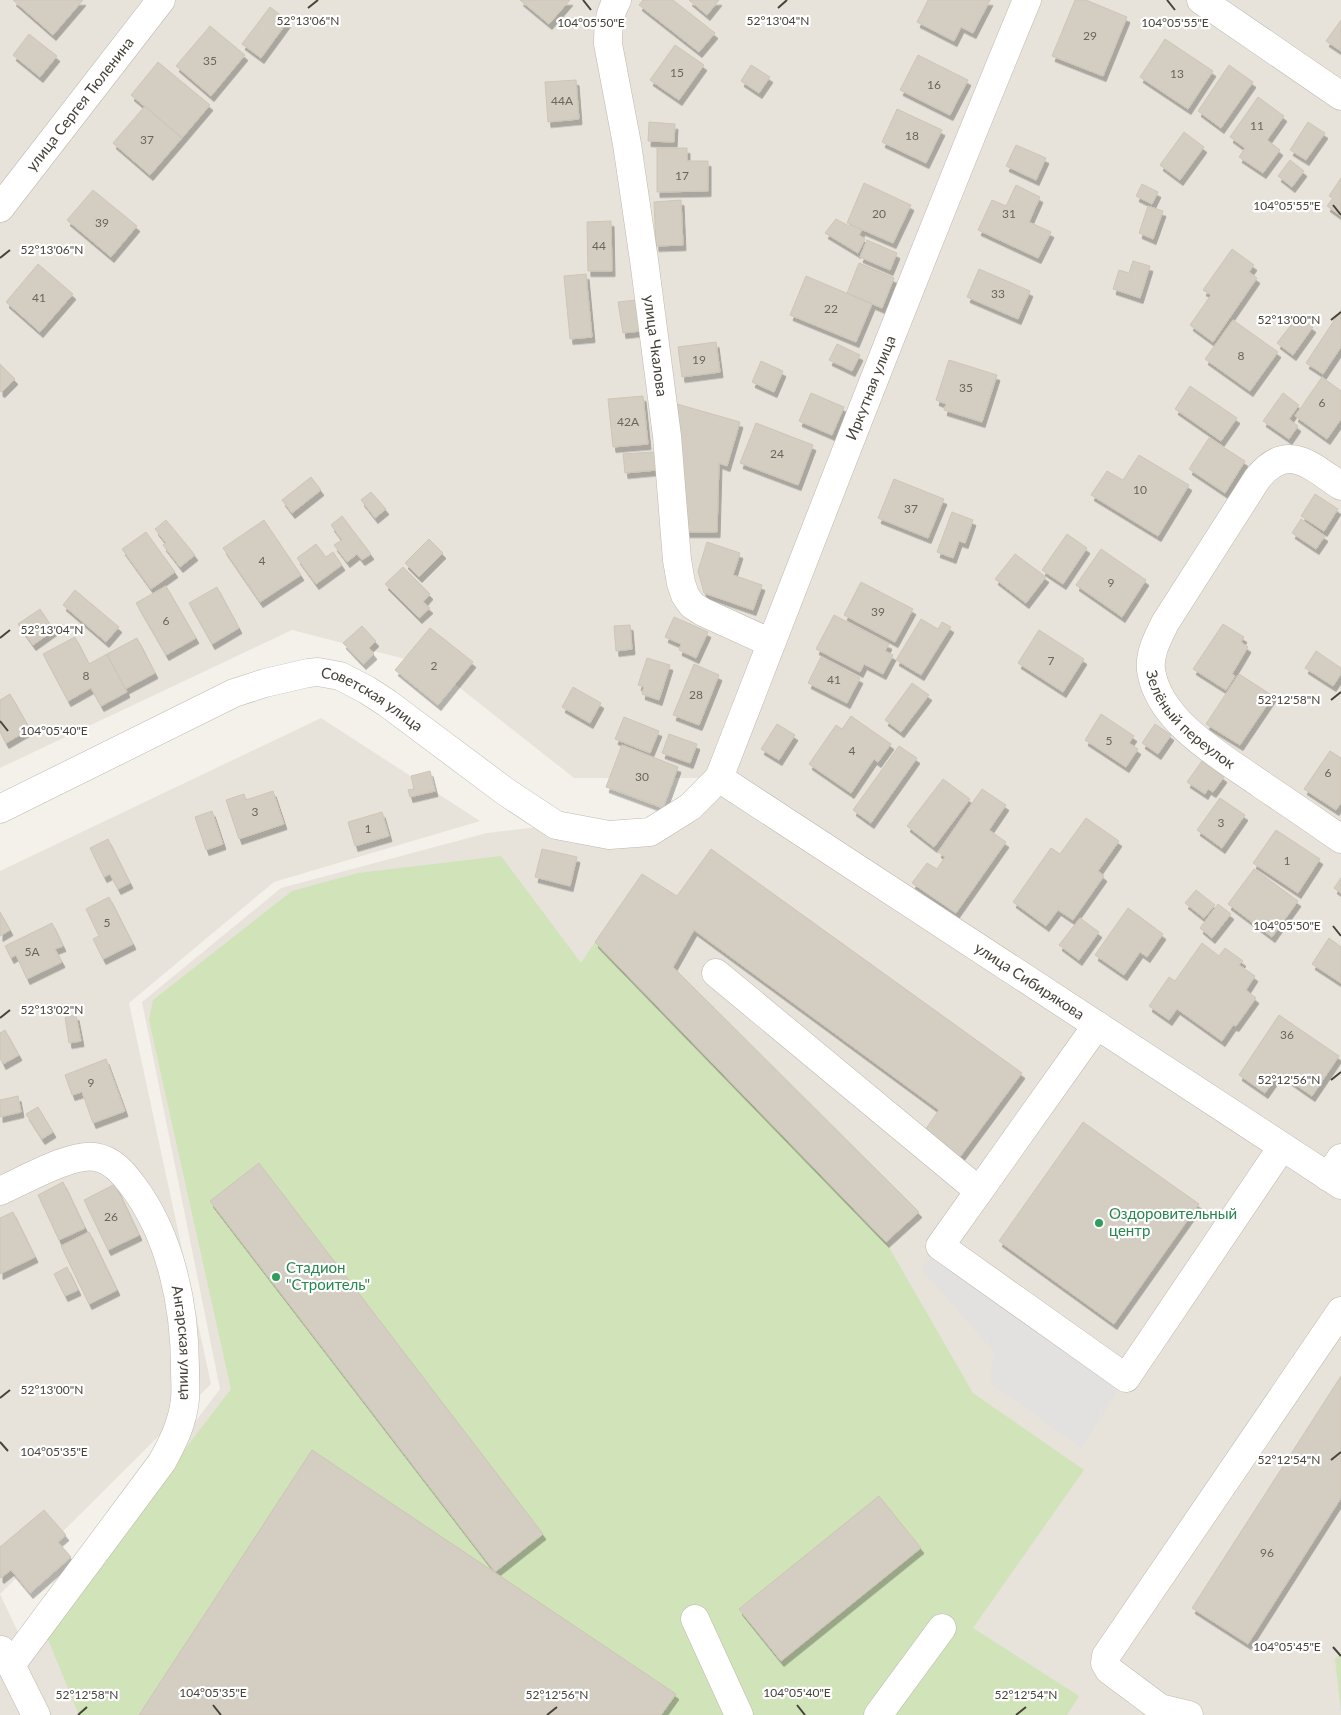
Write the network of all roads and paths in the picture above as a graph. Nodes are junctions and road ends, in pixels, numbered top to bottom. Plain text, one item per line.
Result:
1 (161, 0) edge
2 (617, 0) edge
3 (1027, 0) edge
4 (1201, 0) edge
5 (1341, 96) edge
6 (0, 208) edge
7 (1341, 486) edge
8 (772, 644) junction
9 (719, 778) junction
10 (0, 809) edge
11 (1341, 839) edge
12 (716, 973) dead end
13 (1097, 1025) junction
14 (1282, 1147) junction
15 (1337, 1173) edge
16 (0, 1191) edge
17 (978, 1191) junction
18 (1341, 1311) edge
19 (695, 1619) dead end
20 (942, 1628) dead end
21 (6, 1657) edge
22 (36, 1715) edge
23 (739, 1715) edge
24 (878, 1715) edge
25 (1189, 1715) edge

1 - 6 street, улица Сергея Тюленина
2 - 8 street, улица Чкалова
3 - 8 street, Иркутная улица
4 - 5 street
7 - 11 street, Зелёный переулок
8 - 9 street, Иркутная улица
9 - 10 street, Советская улица
9 - 13 street, улица Сибирякова
12 - 17 street
13 - 14 street, улица Сибирякова
13 - 17 street
14 - 15 street, улица Сибирякова
14 - 17 street
16 - 21 street, Ангарская улица
18 - 25 street
19 - 23 street
20 - 24 street
21 - 22 street

